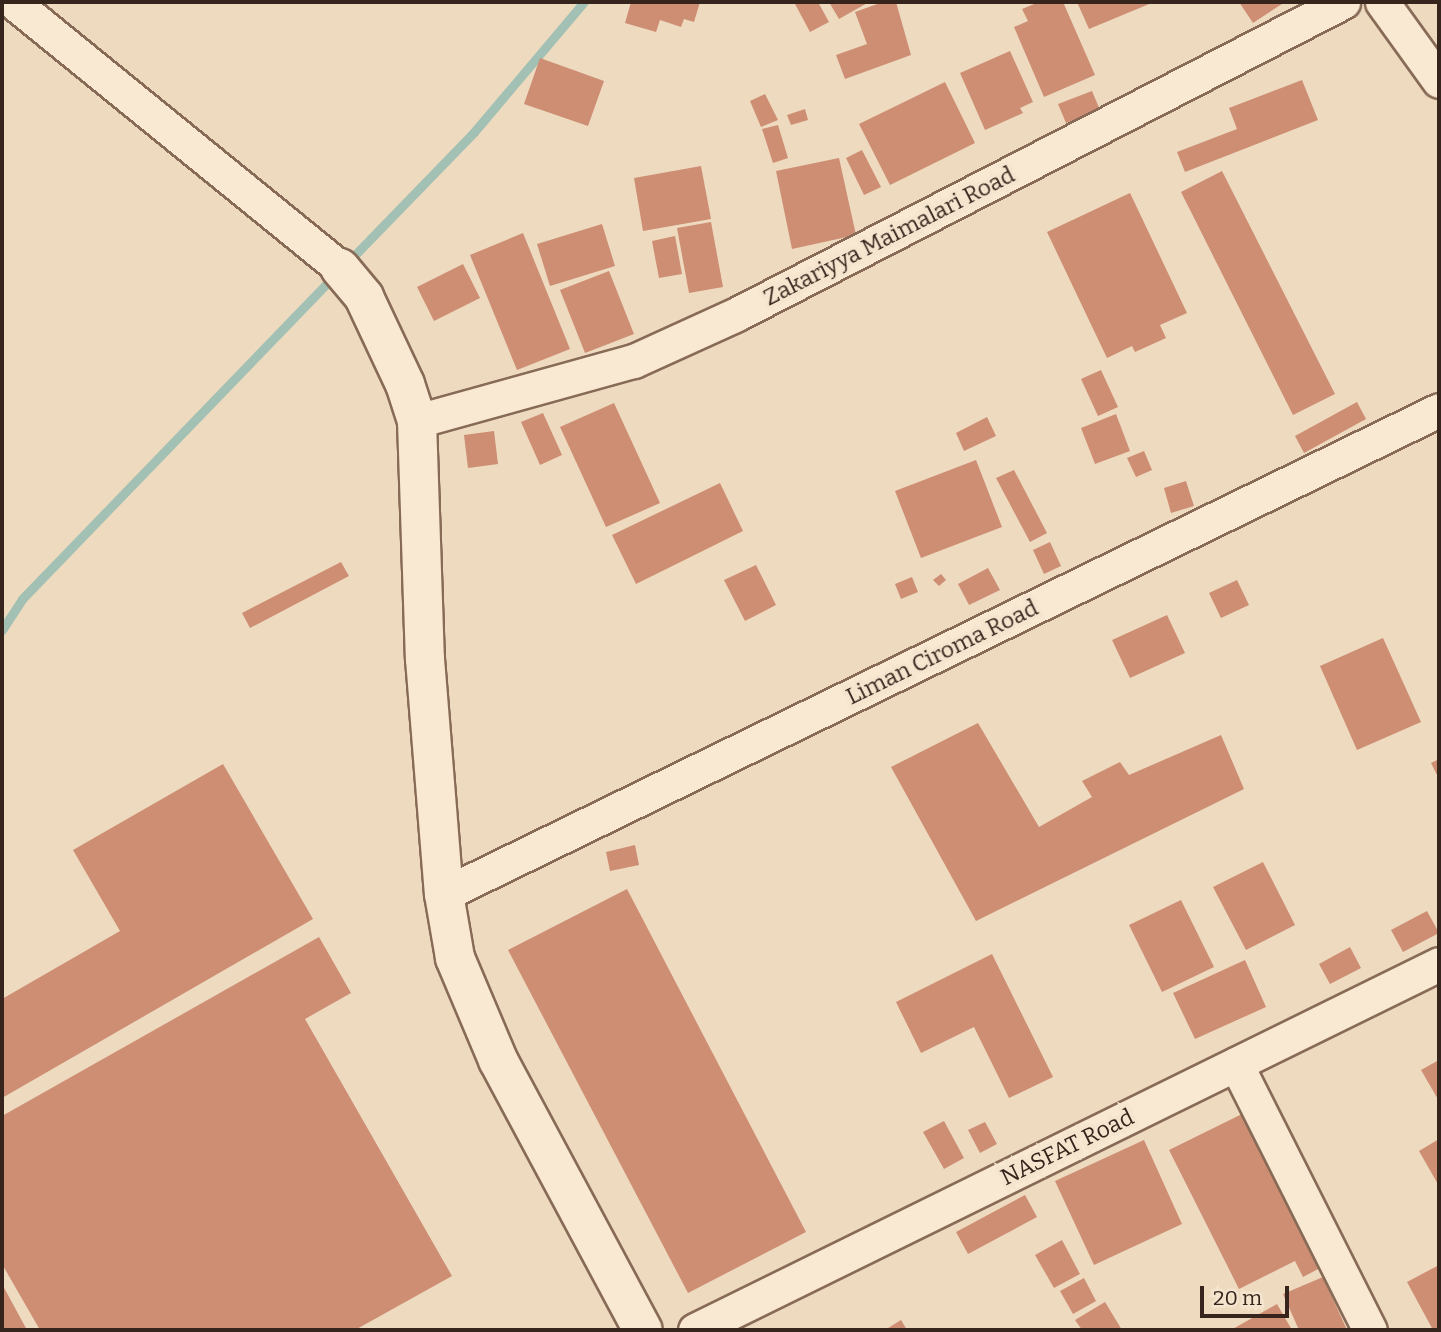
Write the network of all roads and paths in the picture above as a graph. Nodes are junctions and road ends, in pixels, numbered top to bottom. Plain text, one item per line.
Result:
1 (13, 2) edge
2 (1343, 2) edge
3 (1382, 2) edge
4 (1439, 81) edge
5 (349, 278) joint
6 (1439, 410) edge
7 (416, 421) junction
8 (444, 894) junction
9 (1439, 964) edge
10 (1236, 1064) junction
11 (643, 1330) edge
12 (695, 1330) edge
13 (1370, 1330) edge

1 - 5 street
2 - 7 street, Zakariyya Maimalari Road
3 - 4 street
5 - 7 street
6 - 8 street, Liman Ciroma Road
7 - 8 street
8 - 11 street
9 - 10 street, NASFAT Road
10 - 12 street, NASFAT Road
10 - 13 street

